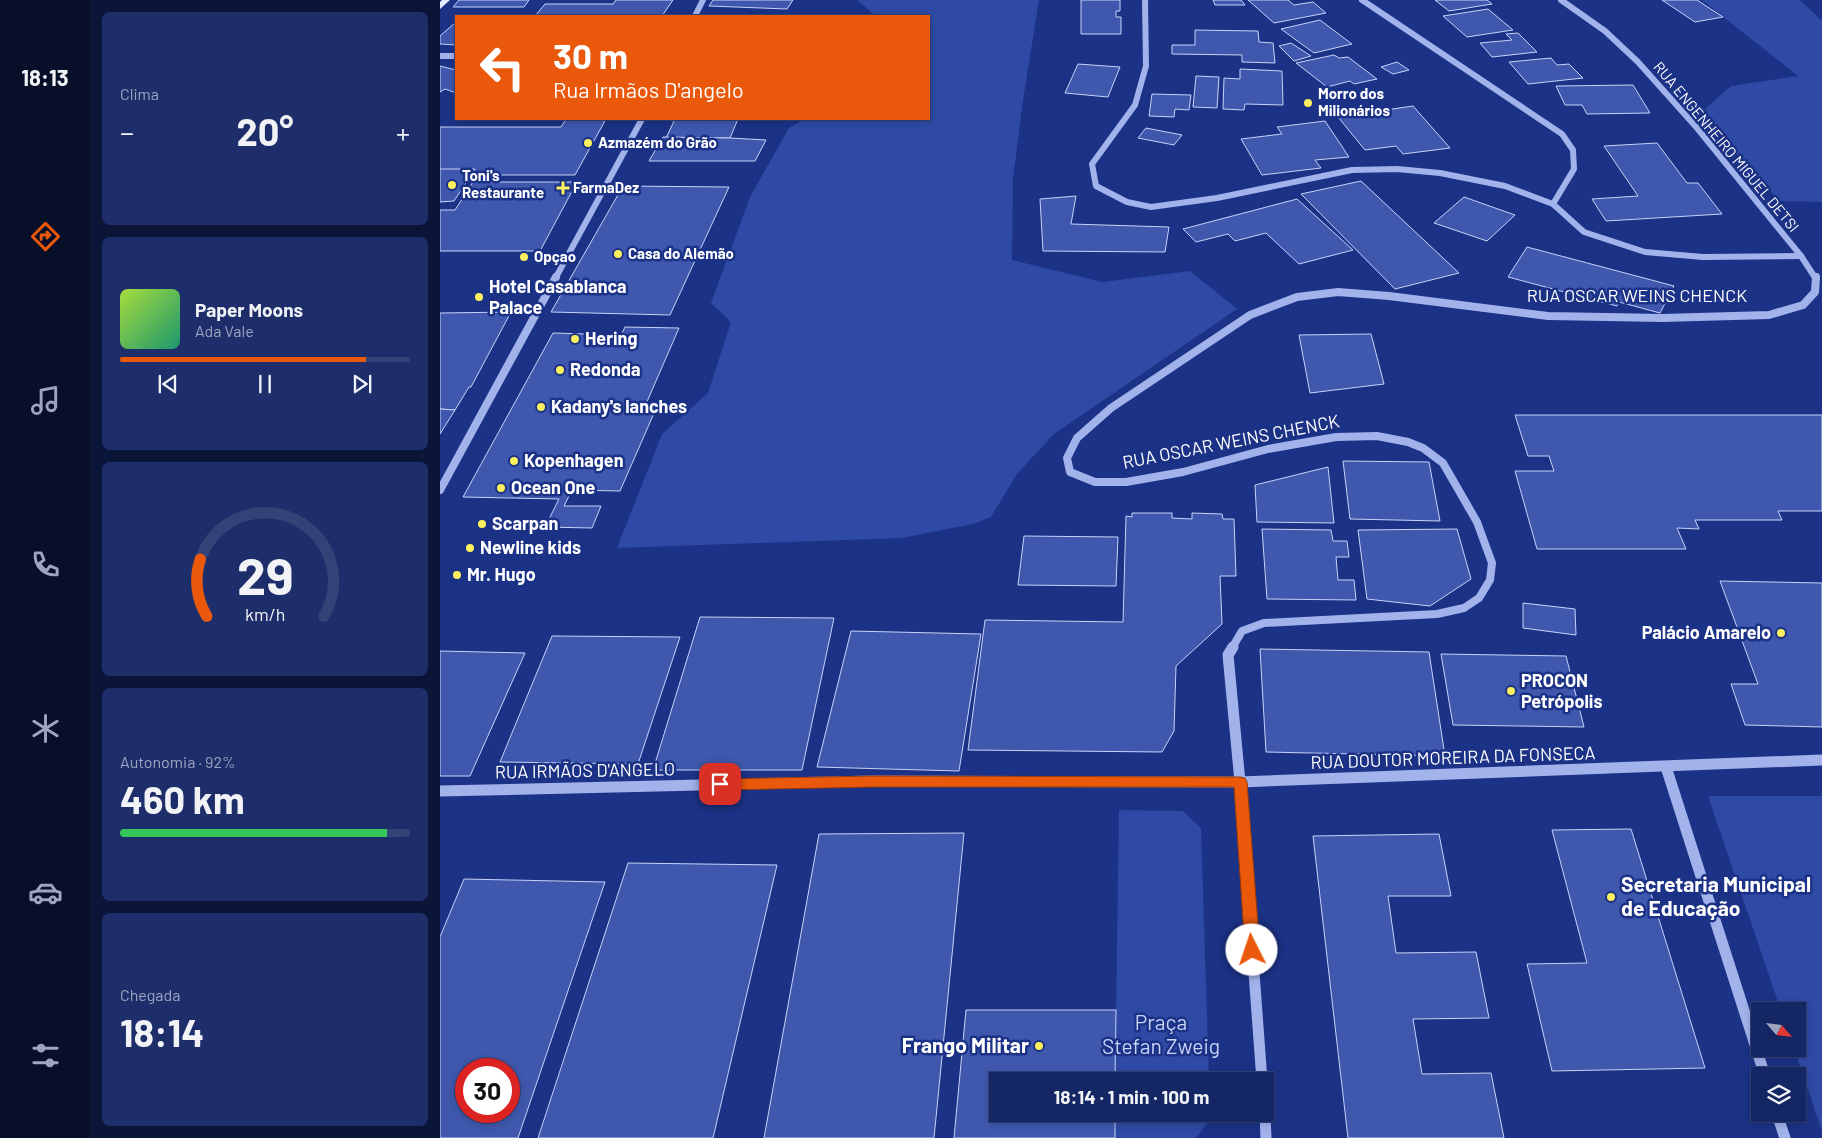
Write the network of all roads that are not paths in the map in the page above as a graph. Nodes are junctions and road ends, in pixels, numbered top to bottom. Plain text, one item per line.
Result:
1 (446, 0) edge
2 (703, 0) edge
3 (1145, 0) edge
4 (1362, 0) edge
5 (1561, 0) edge
6 (440, 7) edge
7 (696, 15) edge
8 (440, 56) edge
9 (455, 56) edge
10 (641, 120) edge
11 (1553, 204) junction
12 (1801, 256) junction
13 (440, 490) edge
14 (1822, 760) edge
15 (1666, 767) junction
16 (1240, 782) junction
17 (440, 791) edge
18 (1762, 1067) edge
19 (1261, 1072) edge
20 (1265, 1122) edge
21 (1780, 1122) edge
22 (1266, 1138) edge
23 (1785, 1138) edge

1 - 6 main road
2 - 7 street
3 - 11 street
4 - 11 street
5 - 12 street, RUA ENGENHEIRO MIGUEL DETSI
8 - 9 street
10 - 13 street
11 - 12 street
12 - 16 street, RUA OSCAR WEINS CHENCK
14 - 15 street, RUA DOUTOR MOREIRA DA FONSECA
15 - 16 street, RUA DOUTOR MOREIRA DA FONSECA
15 - 18 street
16 - 17 street, RUA IRMÃOS D'ANGELO
16 - 19 street, RUA OSCAR WEINS CHENCK
20 - 22 street
21 - 23 street

